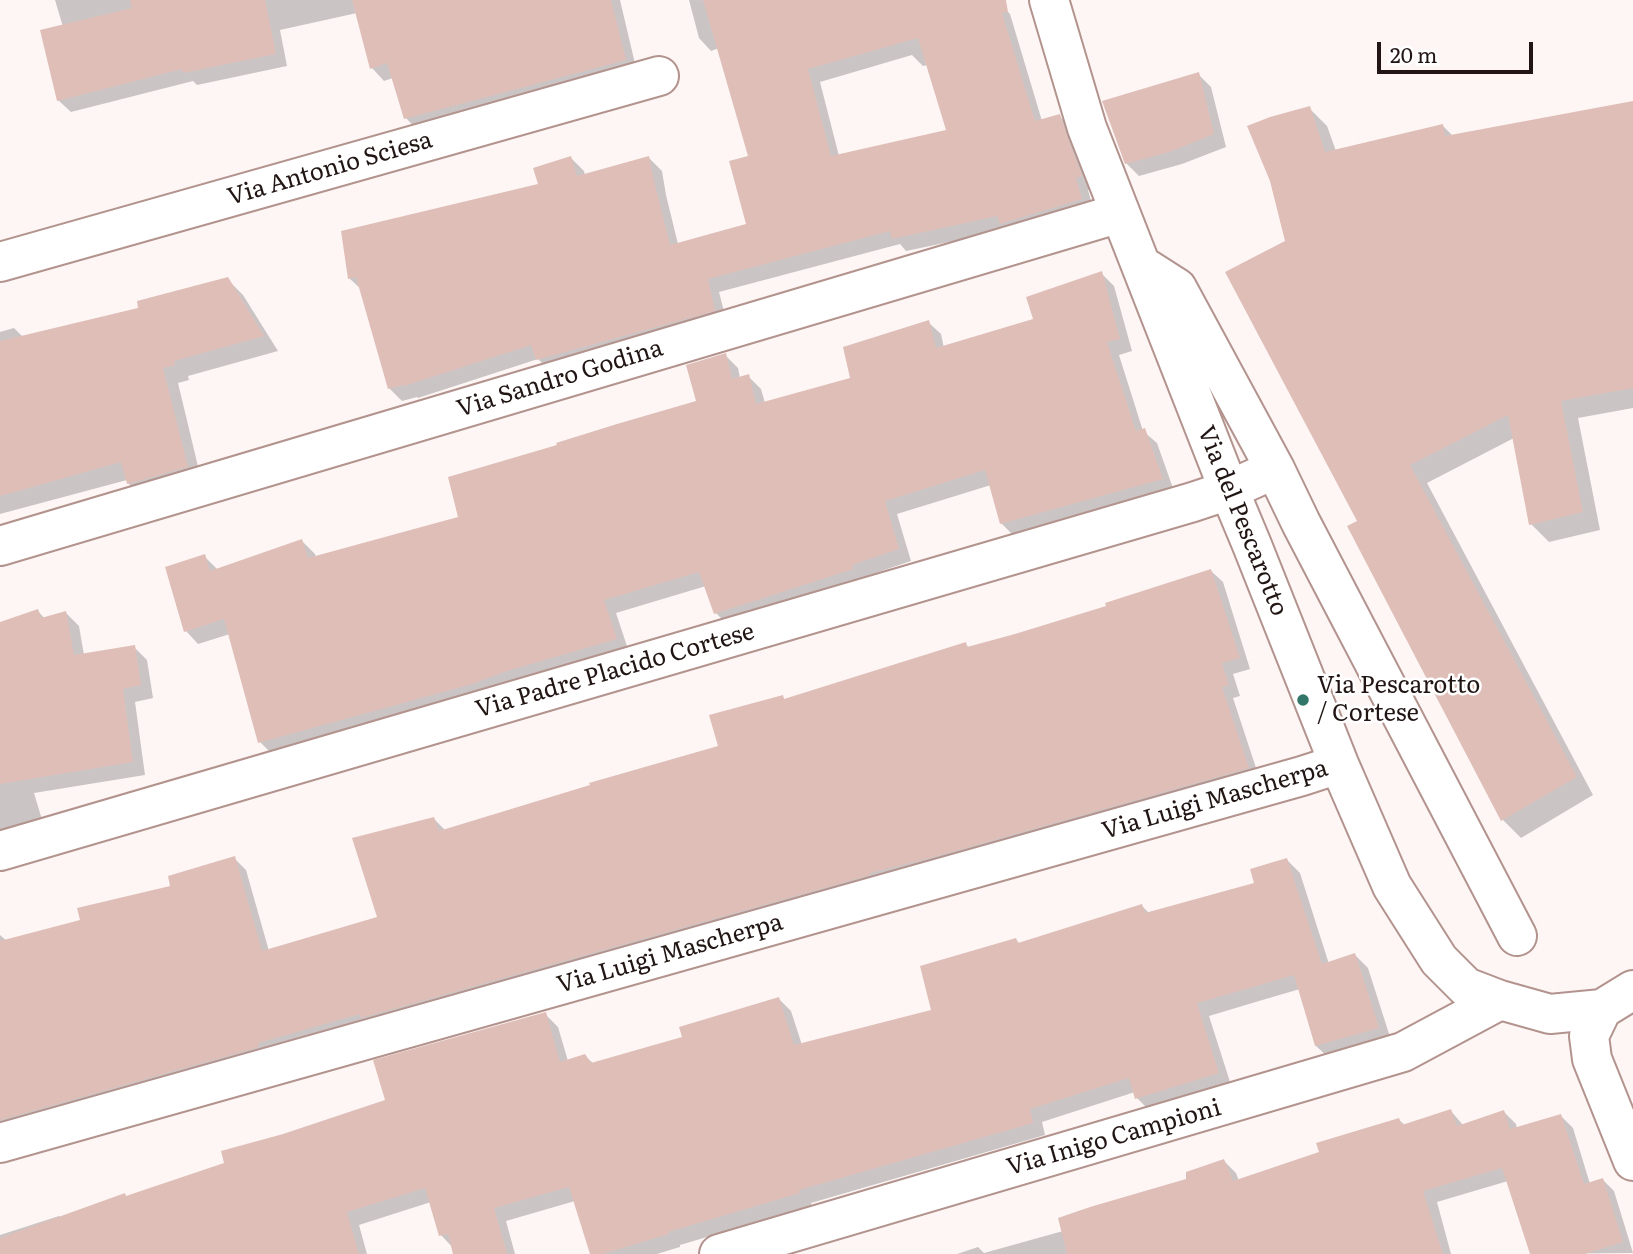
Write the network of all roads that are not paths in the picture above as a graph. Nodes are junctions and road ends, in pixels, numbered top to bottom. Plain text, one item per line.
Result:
1 (1049, 0) edge
2 (659, 76) dead end
3 (1120, 213) junction
4 (0, 262) edge
5 (1140, 265) junction
6 (1275, 469) junction
7 (1229, 490) junction
8 (0, 546) edge
9 (1339, 764) junction
10 (0, 850) edge
11 (1517, 936) dead end
12 (1500, 1000) junction
13 (1618, 1000) edge
14 (0, 1143) edge
15 (1633, 1161) edge
16 (719, 1254) edge

1 - 3 street, Via del Pescarotto
2 - 4 street, Via Antonio Sciesa
3 - 5 street, Via del Pescarotto
3 - 8 street, Via Sandro Godina
5 - 6 street
5 - 7 street, Via del Pescarotto
6 - 7 street, Via Padre Placido Cortese
6 - 11 street
7 - 9 street, Via del Pescarotto
7 - 10 street, Via Padre Placido Cortese
9 - 12 street, Via del Pescarotto
9 - 14 street, Via Luigi Mascherpa
12 - 13 street, Via del Pescarotto
12 - 16 street, Via Inigo Campioni
13 - 15 street

